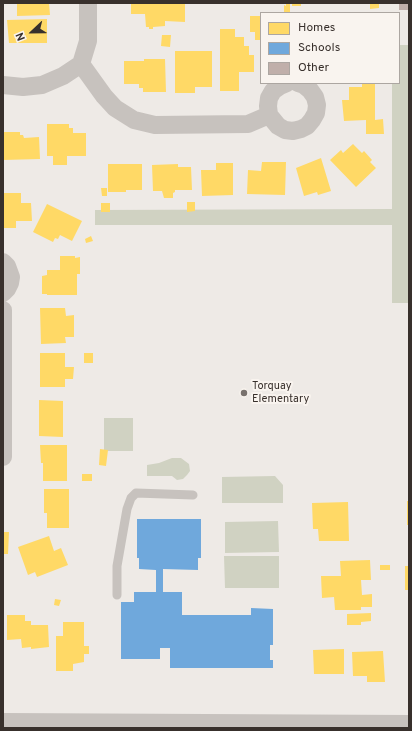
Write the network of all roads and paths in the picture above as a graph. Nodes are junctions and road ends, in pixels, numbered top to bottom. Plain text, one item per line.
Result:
1 (88, 3) edge
2 (81, 64) junction
3 (285, 84) edge
4 (301, 84) edge
5 (3, 85) edge
6 (269, 114) junction
7 (3, 262) edge
8 (3, 293) edge
9 (3, 310) edge
10 (3, 457) edge
11 (193, 495) dead end
12 (117, 595) dead end
13 (3, 724) edge
14 (409, 726) edge

1 - 2 street
2 - 5 street
2 - 6 street
3 - 6 street
4 - 6 street
7 - 8 street
9 - 10 street
11 - 12 lane
13 - 14 street

